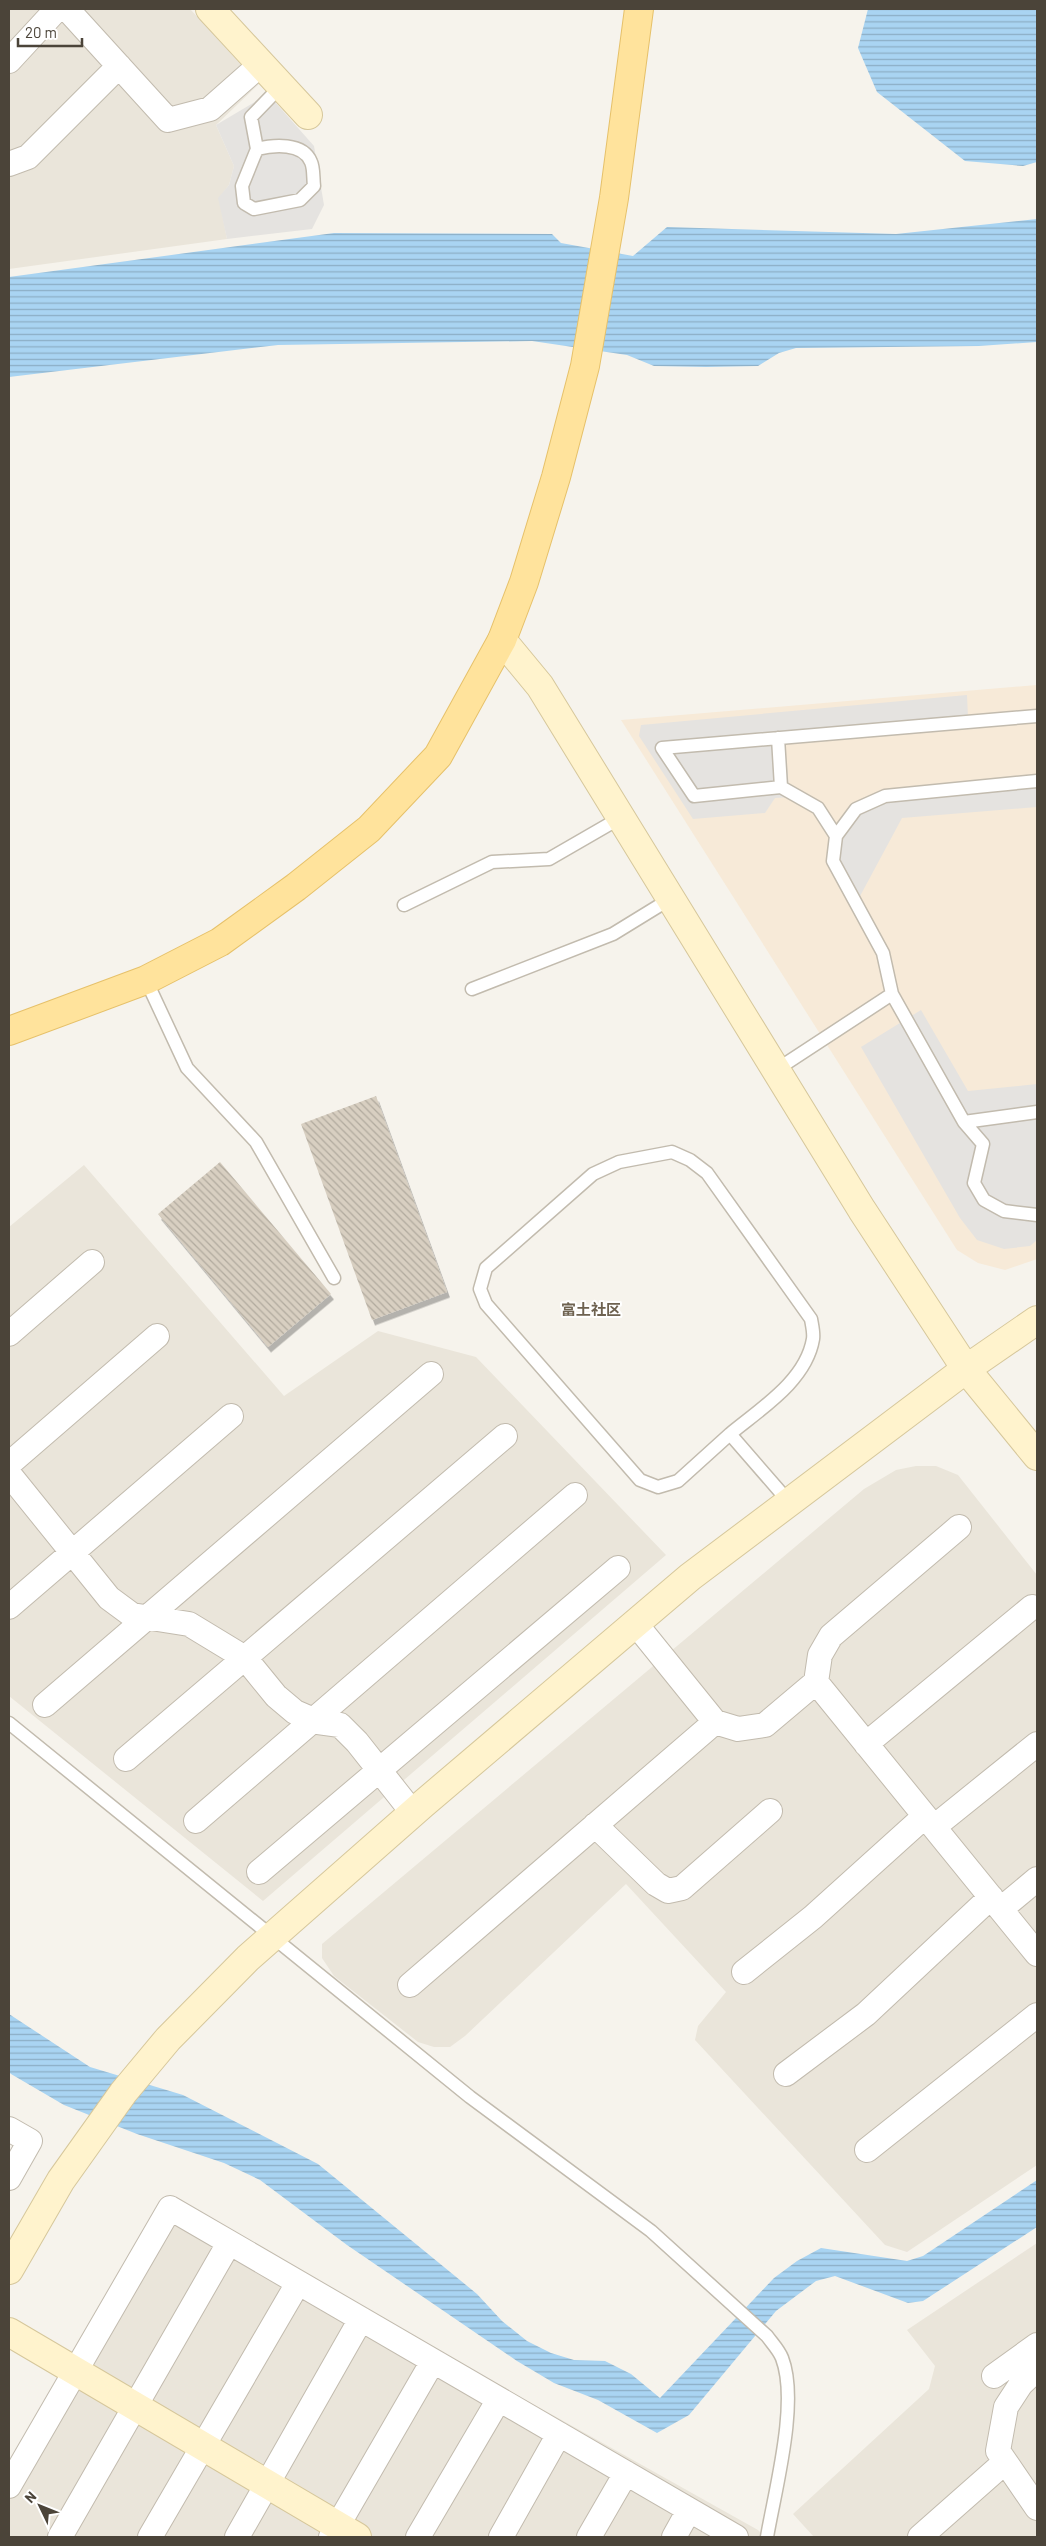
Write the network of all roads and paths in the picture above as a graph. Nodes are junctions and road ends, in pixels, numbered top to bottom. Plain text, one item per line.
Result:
1 (58, 9) edge
2 (67, 9) edge
3 (210, 9) edge
4 (639, 9) edge
5 (9, 61) edge
6 (261, 64) junction
7 (119, 66) junction
8 (281, 86) junction
9 (308, 115) dead end
10 (257, 149) junction
11 (9, 164) edge
12 (502, 640) junction
13 (1037, 716) edge
14 (778, 738) junction
15 (1037, 781) edge
16 (781, 787) junction
17 (620, 818) junction
18 (836, 836) junction
19 (670, 900) junction
20 (404, 905) dead end
21 (146, 980) junction
22 (472, 989) dead end
23 (892, 994) junction
24 (9, 1031) edge
25 (776, 1070) junction
26 (1037, 1112) edge
27 (964, 1122) junction
28 (1037, 1215) edge
29 (92, 1262) dead end
30 (334, 1278) dead end
31 (1037, 1320) edge
32 (9, 1334) edge
33 (157, 1336) dead end
34 (966, 1369) junction
35 (431, 1374) dead end
36 (231, 1416) dead end
37 (730, 1434) junction
38 (505, 1436) dead end
39 (1037, 1456) edge
40 (9, 1464) edge
41 (9, 1474) edge
42 (575, 1495) dead end
43 (790, 1502) junction
44 (958, 1528) dead end
45 (72, 1552) junction
46 (618, 1568) dead end
47 (9, 1607) edge
48 (1032, 1607) dead end
49 (148, 1617) junction
50 (635, 1623) junction
51 (245, 1658) junction
52 (816, 1682) junction
53 (45, 1705) dead end
54 (314, 1720) junction
55 (715, 1722) junction
56 (9, 1723) edge
57 (866, 1744) junction
58 (1037, 1744) edge
59 (126, 1759) dead end
60 (380, 1770) junction
61 (770, 1811) dead end
62 (413, 1813) junction
63 (196, 1821) dead end
64 (929, 1821) junction
65 (594, 1825) junction
66 (259, 1872) dead end
67 (1037, 1879) edge
68 (996, 1903) junction
69 (273, 1936) junction
70 (1037, 1954) edge
71 (744, 1972) dead end
72 (410, 1985) dead end
73 (1037, 2015) edge
74 (786, 2074) dead end
75 (9, 2129) edge
76 (867, 2150) dead end
77 (9, 2178) edge
78 (229, 2243) junction
79 (9, 2270) edge
80 (298, 2283) junction
81 (362, 2320) junction
82 (9, 2332) edge
83 (1037, 2345) edge
84 (433, 2361) junction
85 (1037, 2369) edge
86 (76, 2371) junction
87 (994, 2376) dead end
88 (499, 2399) junction
89 (135, 2406) junction
90 (559, 2434) junction
91 (203, 2446) junction
92 (1005, 2462) junction
93 (626, 2473) junction
94 (267, 2484) junction
95 (9, 2486) edge
96 (1036, 2504) edge
97 (689, 2510) junction
98 (342, 2533) edge
99 (60, 2537) edge
100 (150, 2537) edge
101 (237, 2537) edge
102 (418, 2537) edge
103 (501, 2537) edge
104 (589, 2537) edge
105 (674, 2537) edge
106 (736, 2537) edge
107 (767, 2537) edge
108 (920, 2537) edge

1 - 5 street
2 - 7 street
3 - 6 main road
4 - 12 main road
6 - 7 street
6 - 8 main road
7 - 11 street
8 - 9 main road
8 - 10 lane
10 - 10 lane
12 - 17 main road
12 - 21 main road
13 - 14 lane
14 - 16 lane
14 - 16 lane
15 - 18 lane
16 - 18 lane
17 - 19 main road
17 - 20 lane
18 - 23 lane
19 - 22 lane
19 - 25 main road
21 - 24 main road
21 - 30 lane
23 - 25 lane
23 - 27 lane
25 - 34 main road
26 - 27 lane
27 - 28 lane
29 - 32 street
31 - 34 main road
33 - 40 street
34 - 39 main road
34 - 43 main road
35 - 49 street
36 - 45 street
37 - 37 lane
37 - 43 lane
38 - 51 street
41 - 45 street
42 - 54 street
43 - 50 main road
44 - 52 street
45 - 47 street
45 - 49 street
46 - 60 street
48 - 57 street
49 - 51 street
49 - 53 street
50 - 55 street
50 - 62 main road
51 - 54 street
51 - 59 street
52 - 55 street
52 - 57 street
54 - 60 street
54 - 63 street
55 - 65 street
56 - 69 lane
57 - 64 street
58 - 64 street
60 - 62 street
60 - 66 street
61 - 65 street
62 - 69 main road
64 - 68 street
64 - 71 street
65 - 72 street
67 - 68 street
68 - 70 street
68 - 74 street
69 - 79 main road
69 - 107 lane
73 - 76 street
75 - 77 street
78 - 80 street
78 - 86 street
78 - 89 street
80 - 81 street
80 - 91 street
81 - 84 street
81 - 94 street
82 - 86 main road
83 - 87 street
84 - 88 street
84 - 98 street
85 - 92 street
86 - 89 main road
86 - 95 street
88 - 90 street
88 - 102 street
89 - 91 main road
89 - 99 street
90 - 93 street
90 - 103 street
91 - 94 main road
91 - 100 street
92 - 96 street
92 - 108 street
93 - 97 street
93 - 104 street
94 - 98 main road
94 - 101 street
97 - 105 street
97 - 106 street

